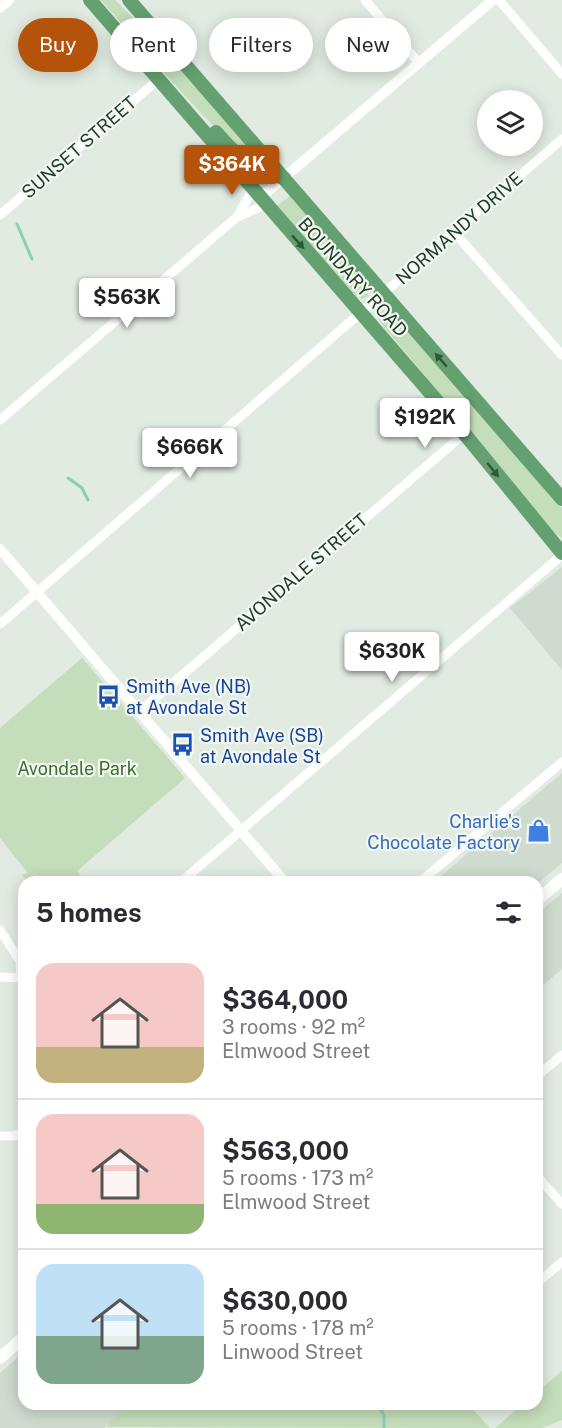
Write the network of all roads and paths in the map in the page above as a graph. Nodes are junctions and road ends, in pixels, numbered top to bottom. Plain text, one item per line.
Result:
1 (9, 0) edge
2 (90, 0) edge
3 (129, 0) edge
4 (365, 0) edge
5 (494, 0) edge
6 (499, 0) edge
7 (0, 8) edge
8 (419, 63) junction
9 (562, 74) edge
10 (159, 79) junction
11 (182, 105) junction
12 (562, 139) edge
13 (284, 178) junction
14 (259, 197) junction
15 (0, 215) edge
16 (237, 217) junction
17 (454, 232) junction
18 (383, 293) junction
19 (362, 312) junction
20 (562, 355) edge
21 (0, 420) edge
22 (464, 434) junction
23 (562, 499) edge
24 (0, 549) edge
25 (562, 554) edge
26 (37, 592) junction
27 (0, 624) edge
28 (139, 712) junction
29 (562, 762) edge
30 (241, 831) junction
31 (188, 876) edge
32 (280, 876) edge
33 (427, 876) edge
34 (562, 879) edge
35 (543, 895) edge
36 (0, 930) edge
37 (18, 958) edge
38 (0, 978) edge
39 (18, 978) edge
40 (562, 1055) edge
41 (543, 1071) edge
42 (18, 1134) edge
43 (0, 1136) edge
44 (543, 1183) edge
45 (562, 1204) edge
46 (562, 1262) edge
47 (543, 1278) edge
48 (18, 1342) edge
49 (0, 1358) edge

1 - 7 street
2 - 10 main road, BOUNDARY ROAD
3 - 13 main road, BOUNDARY ROAD
4 - 8 street
5 - 8 street
6 - 9 street
8 - 13 street
10 - 11 main road, BOUNDARY ROAD
10 - 15 street, SUNSET STREET
11 - 13 main road
11 - 14 main road, BOUNDARY ROAD
12 - 17 street, NORMANDY DRIVE
13 - 14 street
13 - 18 main road, BOUNDARY ROAD
14 - 16 street
14 - 16 street
14 -> 19 main road, BOUNDARY ROAD
16 - 21 street
17 - 18 street, NORMANDY DRIVE
17 - 20 street
18 - 19 street, NORMANDY DRIVE
23 -> 18 main road, BOUNDARY ROAD
19 - 22 main road, BOUNDARY ROAD
19 - 26 street, NORMANDY DRIVE
22 -> 25 main road, BOUNDARY ROAD
22 - 28 street, AVONDALE STREET
24 - 26 street
25 - 30 street
26 - 27 street, NORMANDY DRIVE
26 - 28 street
28 - 30 street
29 - 33 street
30 - 31 street
30 - 32 street
34 - 35 main road
36 - 37 street
38 - 39 street
40 - 41 street
42 - 43 street
44 - 45 street
46 - 47 street
48 - 49 main road

